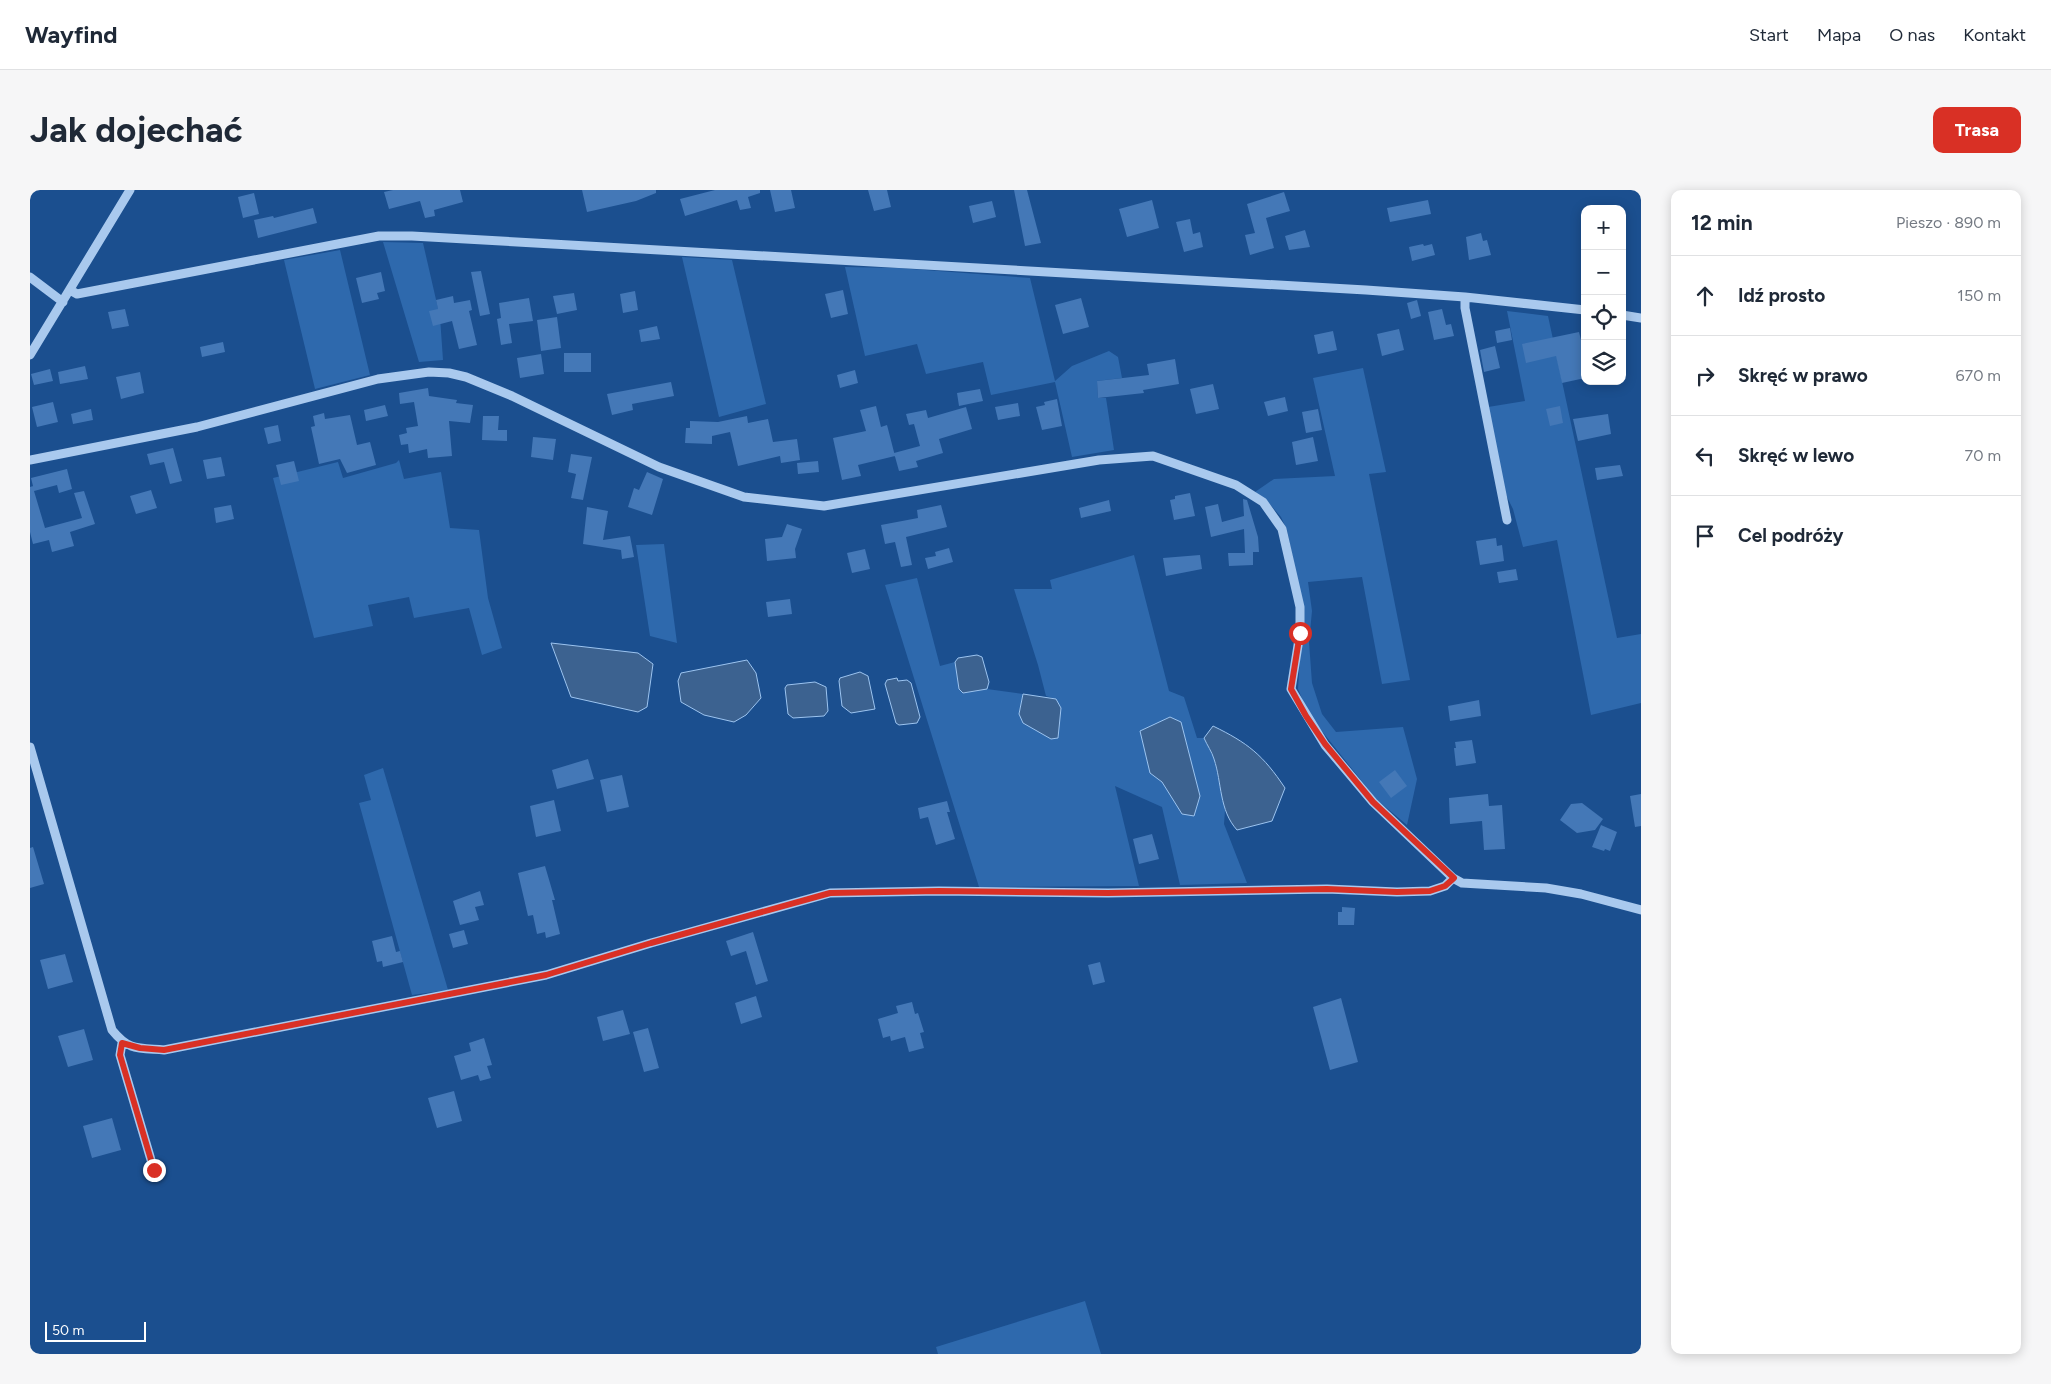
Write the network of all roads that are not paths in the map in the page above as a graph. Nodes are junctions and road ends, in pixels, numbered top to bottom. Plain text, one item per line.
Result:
1 (130, 190) edge
2 (30, 277) edge
3 (70, 290) junction
4 (1465, 297) junction
5 (63, 302) junction
6 (1581, 310) edge
7 (1626, 316) edge
8 (1641, 318) edge
9 (30, 355) edge
10 (30, 460) edge
11 (1507, 520) dead end
12 (30, 747) edge
13 (1454, 878) junction
14 (1641, 910) edge
15 (122, 1043) junction
16 (154, 1170) dead end

1 - 3 street
2 - 5 street
3 - 4 street
3 - 5 street
4 - 6 street
4 - 11 street
5 - 9 street
7 - 8 street
10 - 13 street
12 - 15 street
13 - 14 street
13 - 15 street
15 - 16 street

